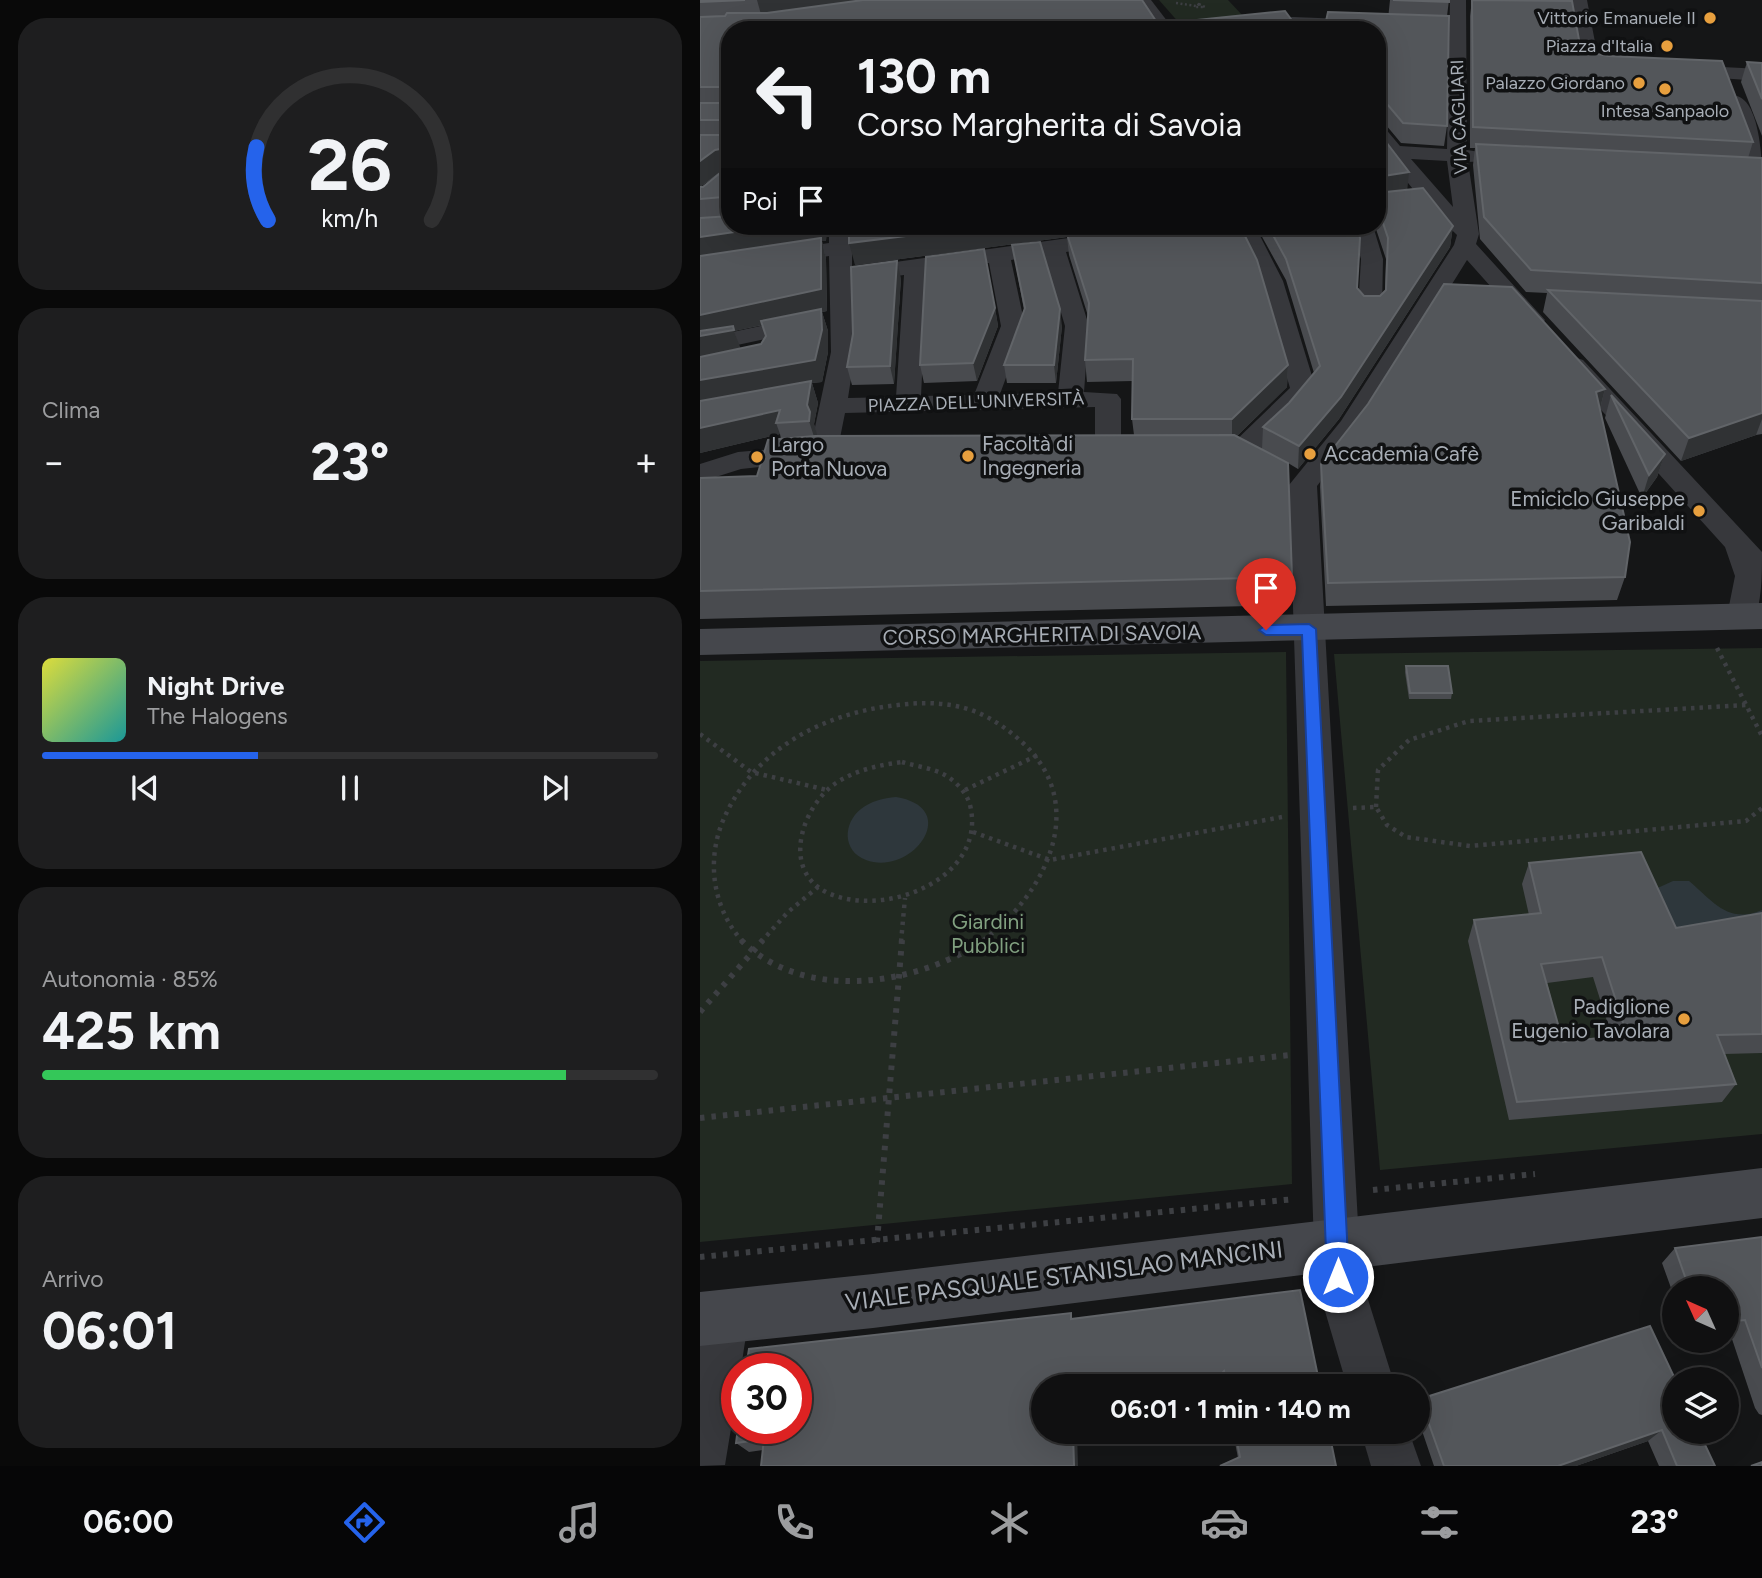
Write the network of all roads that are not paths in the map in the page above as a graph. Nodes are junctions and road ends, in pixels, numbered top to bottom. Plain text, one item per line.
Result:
1 (1142, 0) edge
2 (1575, 8) edge
3 (1457, 14) edge
4 (1158, 21) edge
5 (1238, 21) edge
6 (1272, 21) edge
7 (1643, 69) edge
8 (1670, 71) edge
9 (1726, 74) junction
10 (1762, 75) edge
11 (1386, 153) edge
12 (1386, 154) edge
13 (1457, 156) junction
14 (1496, 158) edge
15 (1738, 170) edge
16 (1762, 171) edge
17 (1432, 198) junction
18 (1404, 202) edge
19 (839, 235) edge
20 (928, 235) edge
21 (1248, 235) edge
22 (1365, 235) edge
23 (1133, 236) edge
24 (1466, 240) junction
25 (1053, 248) junction
26 (838, 250) junction
27 (999, 256) junction
28 (916, 267) junction
29 (700, 270) edge
30 (840, 277) junction
31 (1432, 296) junction
32 (1460, 298) edge
33 (1487, 299) edge
34 (1515, 301) junction
35 (1553, 303) edge
36 (1370, 310) edge
37 (842, 318) junction
38 (750, 334) junction
39 (759, 359) edge
40 (705, 363) edge
41 (811, 392) edge
42 (836, 397) junction
43 (1070, 399) junction
44 (984, 402) junction
45 (908, 404) junction
46 (1081, 450) edge
47 (1264, 466) junction
48 (700, 473) edge
49 (1751, 540) edge
50 (1762, 570) edge
51 (1752, 616) edge
52 (1309, 629) junction
53 (700, 642) edge
54 (1762, 1193) edge
55 (1338, 1245) junction
56 (713, 1318) edge
57 (1367, 1374) edge
58 (1389, 1444) edge
59 (700, 1465) edge
60 (1396, 1466) edge

1 - 4 street
2 - 7 street
3 - 13 street, VIA CAGLIARI
5 - 6 street
8 - 9 street
9 - 10 street
9 - 16 street
11 - 13 street
12 - 17 street
13 - 14 street
13 - 24 street, VIA CAGLIARI
15 - 16 street
17 - 18 street
17 - 24 street
19 - 26 street
20 - 26 street
21 - 47 street
22 - 36 street
23 - 25 street
24 - 31 street
24 - 34 street
25 - 27 street
25 - 43 street
26 - 29 street
26 - 30 street
27 - 28 street
27 - 44 street
28 - 30 street
28 - 45 street
30 - 37 street
31 - 32 street
31 - 47 street
33 - 34 street
34 - 35 street
34 - 49 street
37 - 38 street
37 - 42 street
38 - 39 street
38 - 40 street
41 - 42 street, PIAZZA DELL'UNIVERSITÀ
42 - 45 street, PIAZZA DELL'UNIVERSITÀ
42 - 48 street
43 - 44 street, PIAZZA DELL'UNIVERSITÀ
43 - 46 street, PIAZZA DELL'UNIVERSITÀ
44 - 45 street, PIAZZA DELL'UNIVERSITÀ
47 - 52 street
49 - 50 street
49 - 51 street
51 - 52 main road, CORSO MARGHERITA DI SAVOIA
52 - 53 main road, CORSO MARGHERITA DI SAVOIA
52 - 55 street
54 - 55 main road, VIALE PASQUALE STANISLAO MANCINI
55 - 56 main road, VIALE PASQUALE STANISLAO MANCINI
55 - 57 street
56 - 59 street
58 - 60 street

